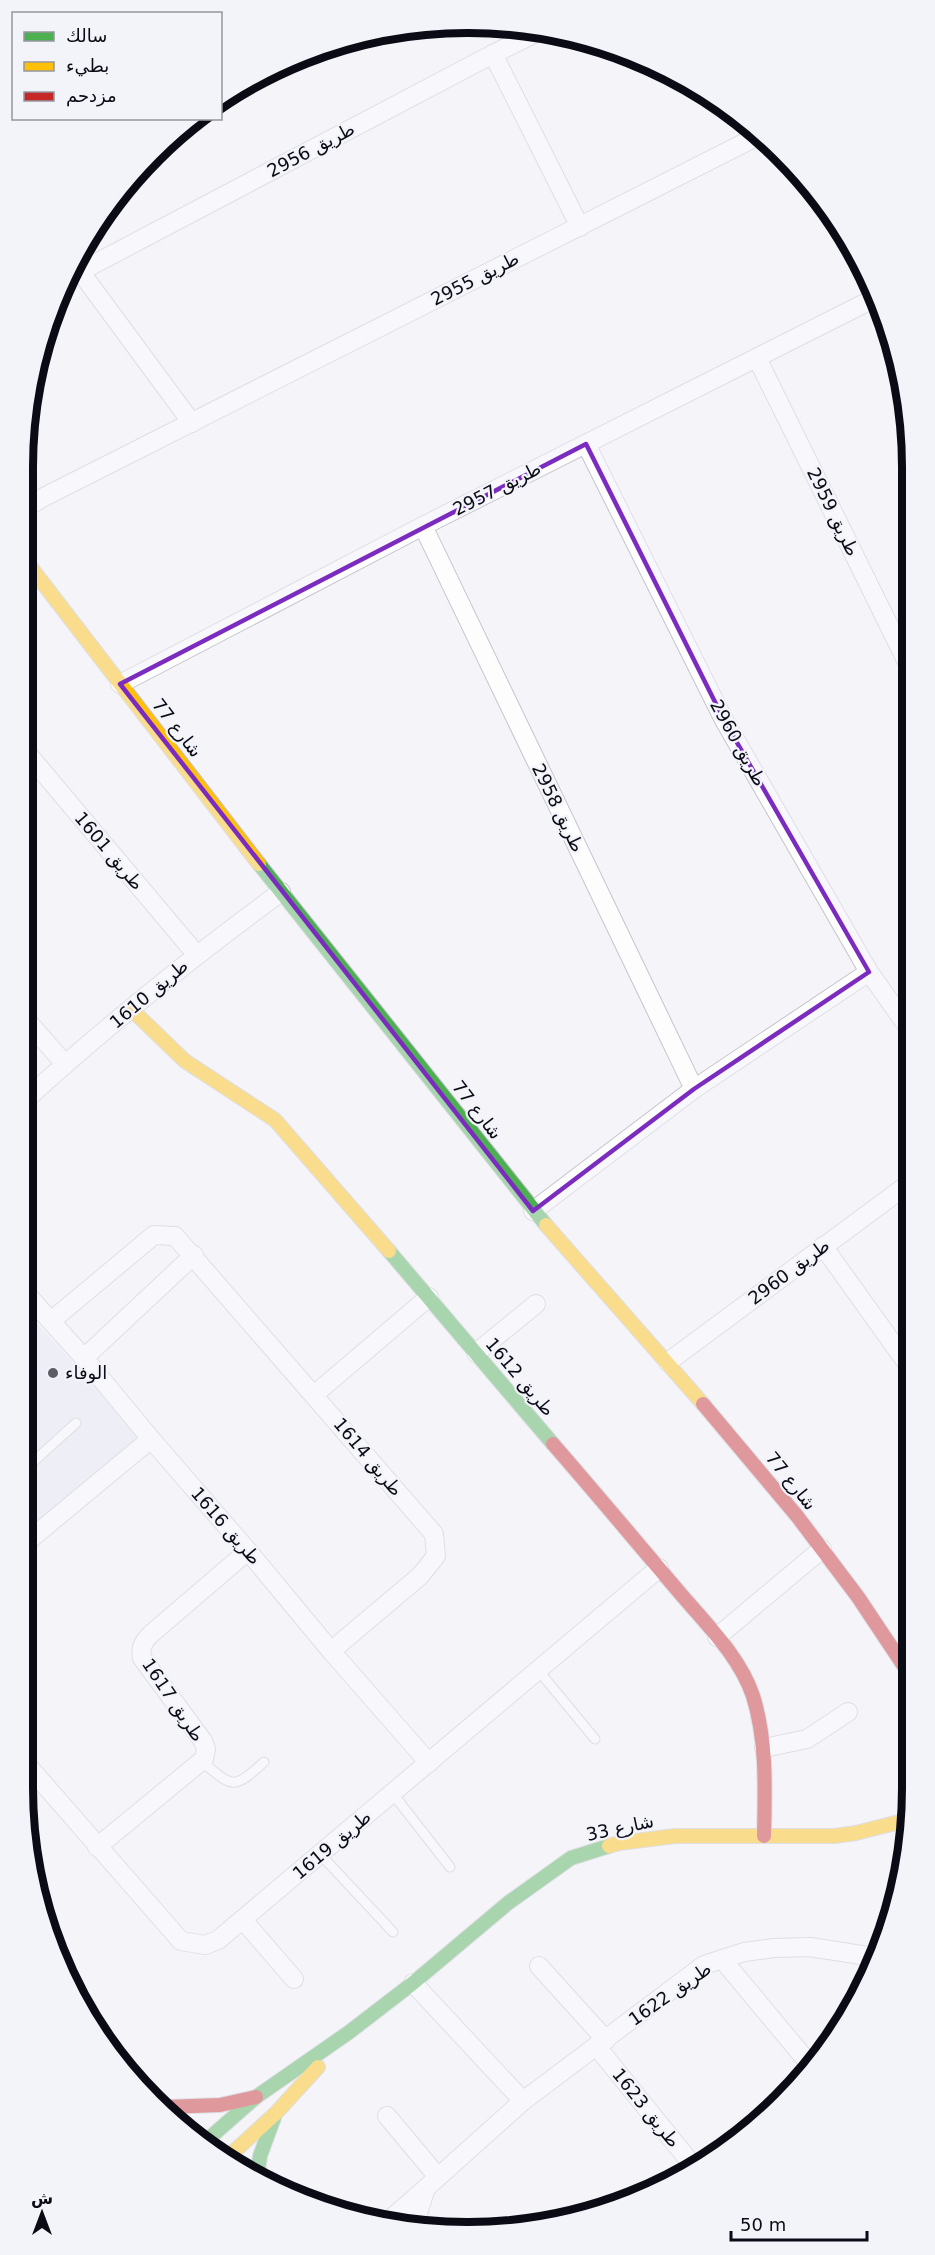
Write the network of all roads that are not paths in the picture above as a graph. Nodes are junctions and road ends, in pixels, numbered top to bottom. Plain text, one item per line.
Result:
1 (527, 37) edge
2 (493, 54) junction
3 (752, 139) edge
4 (580, 226) junction
5 (84, 264) edge
6 (80, 270) edge
7 (869, 301) edge
8 (757, 358) junction
9 (192, 423) junction
10 (586, 444) junction
11 (33, 504) edge
12 (423, 526) junction
13 (33, 570) edge
14 (902, 652) edge
15 (120, 684) junction
16 (33, 760) edge
17 (280, 892) junction
18 (196, 954) junction
19 (869, 972) junction
20 (132, 1010) junction
21 (902, 1019) edge
22 (33, 1028) edge
23 (65, 1064) junction
24 (694, 1089) junction
25 (33, 1093) edge
26 (902, 1189) edge
27 (533, 1211) junction
28 (823, 1246) junction
29 (194, 1255) junction
30 (429, 1297) junction
31 (33, 1301) edge
32 (536, 1304) dead end
33 (51, 1321) junction
34 (477, 1353) junction
35 (902, 1355) edge
36 (84, 1358) junction
37 (668, 1362) junction
38 (315, 1395) junction
39 (76, 1423) dead end
40 (151, 1439) junction
41 (33, 1462) edge
42 (33, 1538) edge
43 (822, 1549) junction
44 (248, 1551) junction
45 (659, 1568) junction
46 (717, 1637) junction
47 (331, 1652) junction
48 (902, 1663) edge
49 (538, 1670) junction
50 (848, 1712) dead end
51 (595, 1739) dead end
52 (764, 1748) junction
53 (201, 1761) junction
54 (264, 1762) dead end
55 (429, 1763) junction
56 (33, 1773) edge
57 (393, 1794) junction
58 (901, 1815) edge
59 (900, 1822) edge
60 (887, 1825) junction
61 (765, 1836) junction
62 (97, 1847) junction
63 (321, 1854) junction
64 (450, 1867) dead end
65 (243, 1920) junction
66 (393, 1932) dead end
67 (868, 1957) edge
68 (722, 1959) junction
69 (539, 1966) dead end
70 (294, 1979) dead end
71 (413, 1983) junction
72 (348, 2033) junction
73 (601, 2044) junction
74 (806, 2060) edge
75 (256, 2097) junction
76 (523, 2101) junction
77 (173, 2107) edge
78 (276, 2113) junction
79 (387, 2116) dead end
80 (210, 2137) edge
81 (232, 2153) edge
82 (690, 2161) edge
83 (258, 2168) edge
84 (432, 2182) junction
85 (394, 2216) edge
86 (418, 2219) edge

1 - 2 street, طريق 2956
2 - 4 street
2 - 5 street, طريق 2956
3 - 4 street, طريق 2955
4 - 9 street, طريق 2955
6 - 9 street
7 - 8 street, طريق 2957
8 - 10 street, طريق 2957
8 - 14 street, طريق 2959
9 - 11 street, طريق 2955
10 - 12 street, طريق 2957
10 - 19 street, طريق 2960
12 - 15 street, طريق 2957
12 - 24 street, طريق 2958
13 - 15 street, شارع 77
15 - 17 street, شارع 77
16 - 18 street, طريق 1601
17 - 18 street, طريق 1610
17 - 27 street, شارع 77
18 - 20 street, طريق 1610
19 - 21 street, طريق 2960
19 - 24 street
20 - 23 street, طريق 1610
20 - 30 street, طريق 1612
22 - 23 street
23 - 25 street, طريق 1610
24 - 27 street
26 - 28 street, طريق 2960
27 - 37 street, شارع 77
28 - 35 street
28 - 37 street, طريق 2960
29 - 33 street, طريق 1614
29 - 36 street
29 - 38 street, طريق 1614
30 - 34 street, طريق 1612
30 - 38 street
31 - 33 street, طريق 1616
32 - 34 street
33 - 36 street, طريق 1616
34 - 45 street, طريق 1612
36 - 40 street, طريق 1616
37 - 43 street, شارع 77
38 - 47 street, طريق 1614
39 - 41 lane
40 - 42 street
40 - 44 street, طريق 1616
43 - 46 street
43 - 48 street, شارع 77
44 - 47 street, طريق 1616
44 - 53 street, طريق 1617
45 - 46 street, طريق 1612
45 - 49 street, طريق 1619
46 - 52 street, طريق 1612
47 - 55 street, طريق 1616
49 - 51 lane
49 - 55 street, طريق 1619
50 - 52 street
52 - 61 street, طريق 1612
53 - 54 lane
53 - 62 street, طريق 1617
55 - 57 street, طريق 1619
56 - 62 street, طريق 1619
57 - 63 street, طريق 1619
57 - 64 lane
58 - 60 street, شارع 33
59 - 60 street, شارع 33
60 - 61 street, شارع 33
61 - 71 street, شارع 33
62 - 65 street, طريق 1619
63 - 65 street, طريق 1619
63 - 66 lane
65 - 70 street
67 - 68 street, طريق 1622
68 - 73 street, طريق 1622
68 - 74 street
69 - 73 street, طريق 1623
71 - 72 street, شارع 33
71 - 76 street
72 - 75 street, شارع 33
72 - 78 street, شارع 33
73 - 76 street, طريق 1622
73 - 82 street, طريق 1623
75 - 77 street
75 - 80 street, شارع 33
76 - 84 street, طريق 1622
78 - 81 street, شارع 33
78 - 83 street
79 - 84 street
84 - 85 street, طريق 1622
84 - 86 street

